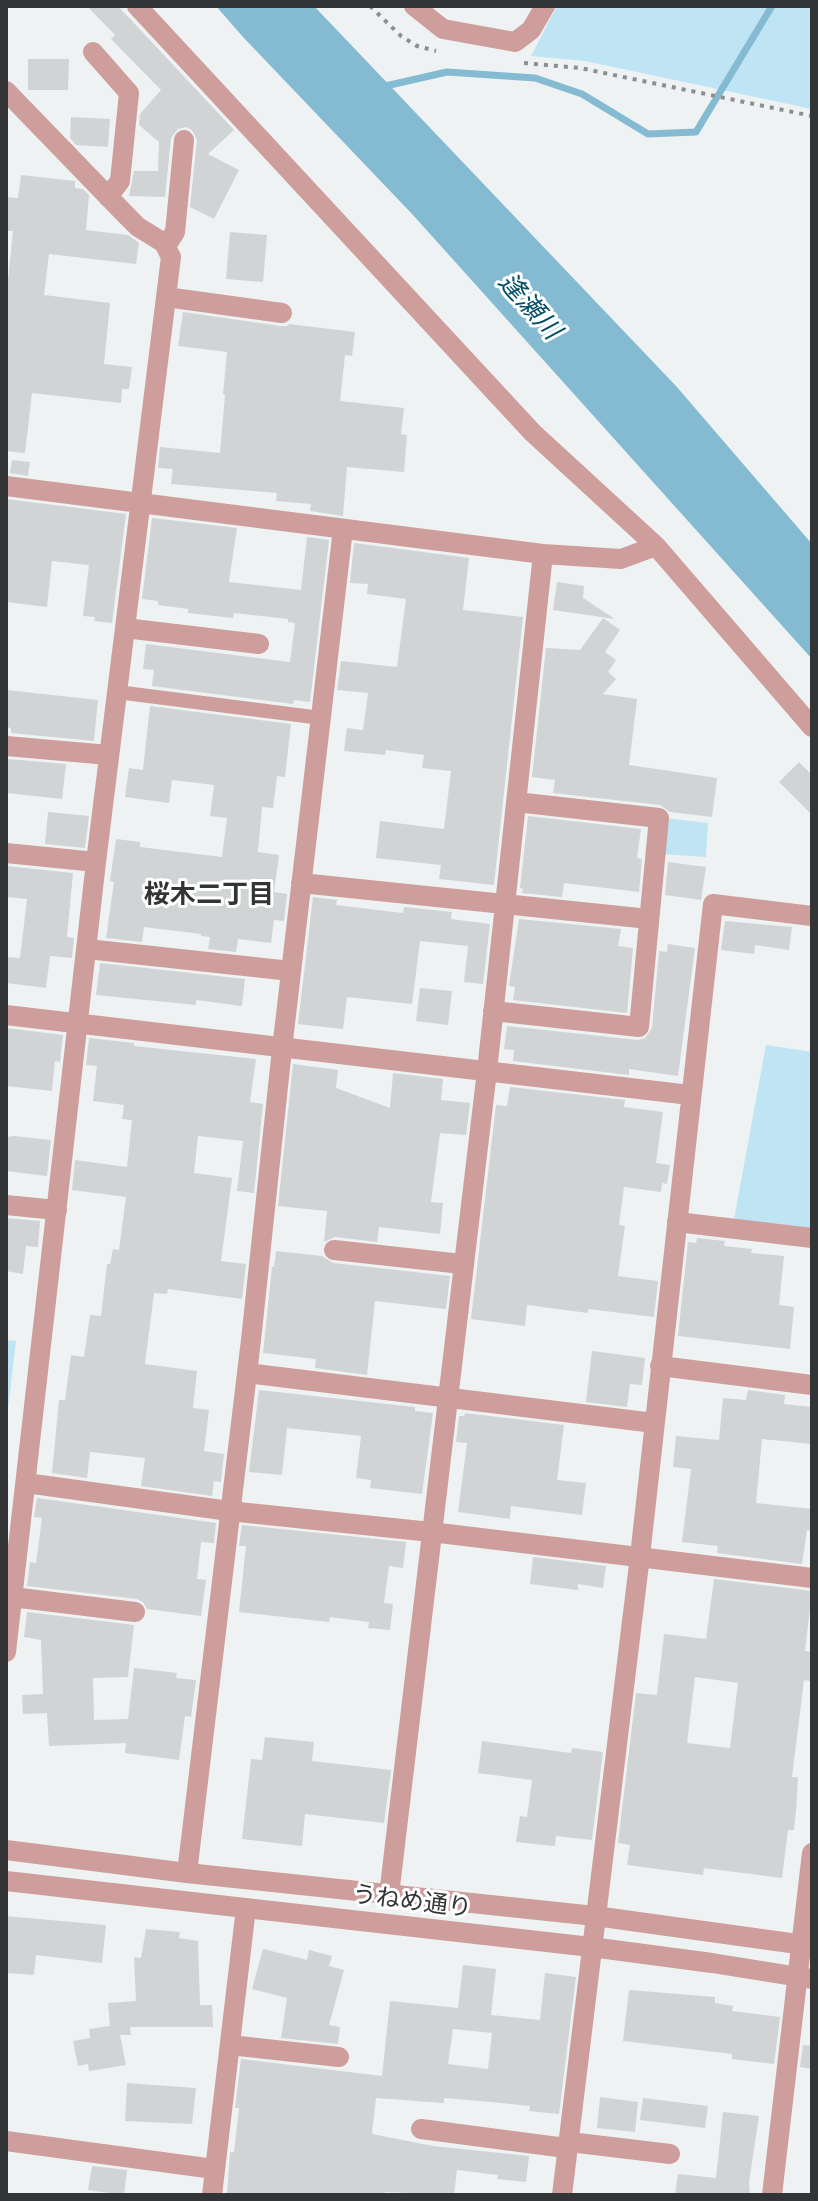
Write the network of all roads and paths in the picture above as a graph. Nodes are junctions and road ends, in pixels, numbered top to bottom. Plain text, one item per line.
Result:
1 (137, 6) edge
2 (370, 6) edge
3 (414, 6) edge
4 (545, 6) edge
5 (93, 52) dead end
6 (440, 52) dead end
7 (523, 63) dead end
8 (6, 91) edge
9 (812, 116) edge
10 (184, 140) dead end
11 (108, 197) junction
12 (166, 246) junction
13 (166, 297) junction
14 (282, 313) dead end
15 (6, 486) edge
16 (140, 501) junction
17 (343, 529) junction
18 (656, 546) junction
19 (543, 554) junction
20 (125, 628) junction
21 (259, 644) dead end
22 (117, 692) junction
23 (321, 718) junction
24 (812, 727) edge
25 (6, 746) edge
26 (109, 755) junction
27 (516, 802) junction
28 (6, 853) edge
29 (96, 862) junction
30 (301, 883) junction
31 (505, 903) junction
32 (812, 916) edge
33 (649, 919) junction
34 (87, 949) junction
35 (291, 971) junction
36 (493, 1011) junction
37 (6, 1015) edge
38 (79, 1024) junction
39 (282, 1049) junction
40 (487, 1071) junction
41 (690, 1095) junction
42 (6, 1205) edge
43 (57, 1210) junction
44 (677, 1222) junction
45 (812, 1238) edge
46 (334, 1250) dead end
47 (462, 1264) junction
48 (660, 1366) junction
49 (247, 1373) junction
50 (812, 1385) edge
51 (447, 1399) junction
52 (654, 1423) junction
53 (26, 1483) junction
54 (229, 1511) junction
55 (431, 1532) junction
56 (640, 1556) junction
57 (812, 1578) edge
58 (12, 1597) junction
59 (135, 1612) dead end
60 (6, 1652) edge
61 (6, 1850) edge
62 (812, 1853) edge
63 (187, 1873) junction
64 (6, 1881) edge
65 (389, 1895) junction
66 (246, 1908) junction
67 (595, 1916) junction
68 (807, 1945) edge
69 (591, 1947) junction
70 (805, 1977) edge
71 (230, 2045) junction
72 (339, 2057) dead end
73 (421, 2129) dead end
74 (6, 2141) edge
75 (568, 2145) junction
76 (670, 2154) dead end
77 (214, 2169) junction
78 (212, 2195) edge
79 (562, 2195) edge
80 (772, 2195) edge

1 - 18 street
2 - 6 path
3 - 4 street
5 - 11 street
7 - 9 path
8 - 11 street
10 - 12 street
11 - 12 street
12 - 13 street
13 - 14 street
13 - 16 street
15 - 16 street
16 - 17 street
16 - 20 street
17 - 19 street
17 - 23 street
18 - 19 street
18 - 24 street
19 - 27 street
20 - 21 street
20 - 22 street
22 - 23 lane
22 - 26 street
23 - 30 street
25 - 26 street
26 - 29 street
27 - 31 street
27 - 33 street
28 - 29 street
29 - 34 street
30 - 31 street
30 - 35 street
31 - 33 street
31 - 36 street
32 - 41 street
33 - 36 street
34 - 35 street
34 - 38 street
35 - 39 street
36 - 40 street
37 - 38 street
38 - 39 street
38 - 43 street
39 - 40 street
39 - 49 street
40 - 41 street
40 - 47 street
41 - 44 street
42 - 43 street
43 - 53 street
44 - 45 street
44 - 48 street
46 - 47 street
47 - 51 street
48 - 50 street
48 - 52 street
49 - 51 street
49 - 54 street
51 - 52 street
51 - 55 street
52 - 56 street
53 - 54 street
53 - 58 street
54 - 55 street
54 - 63 street
55 - 56 street
55 - 65 street
56 - 57 street
56 - 67 street
58 - 59 street
58 - 60 street
61 - 63 street, うねめ通り
62 - 68 street
63 - 65 street, うねめ通り
64 - 66 street, うねめ通り
65 - 67 street, うねめ通り
66 - 69 street, うねめ通り
66 - 71 street
67 - 68 street, うねめ通り
67 - 69 street
68 - 70 street
69 - 70 street, うねめ通り
69 - 75 street
70 - 80 street
71 - 72 street
71 - 77 street
73 - 75 street
74 - 77 street
75 - 76 street
75 - 79 street
77 - 78 street

